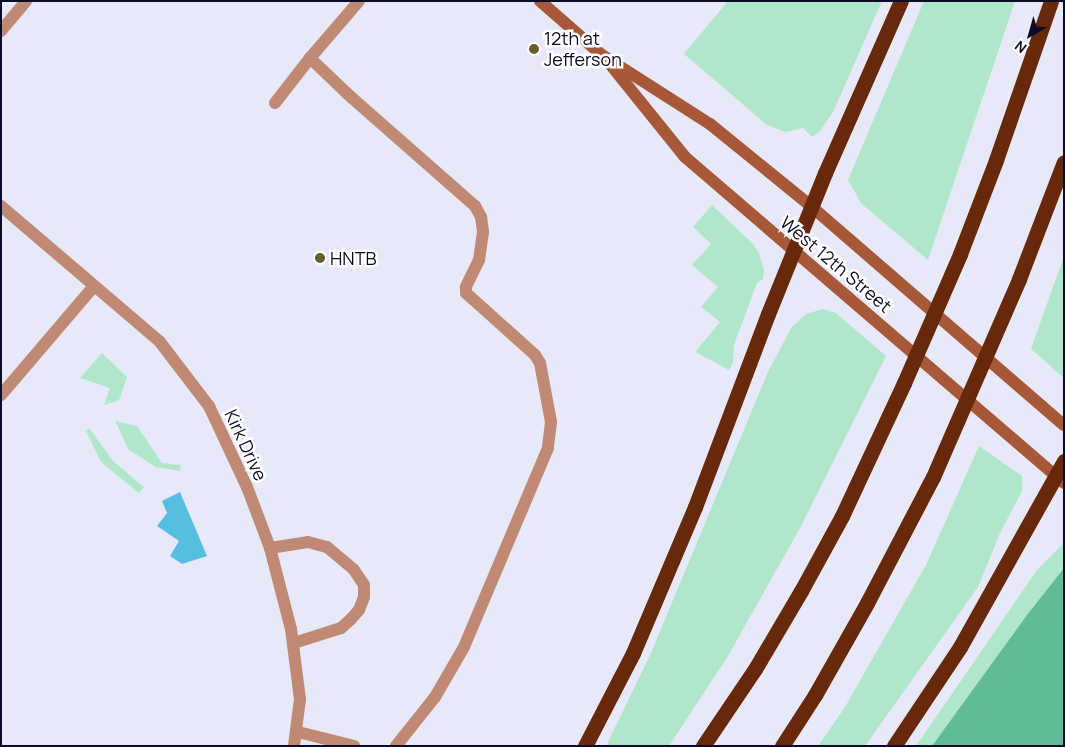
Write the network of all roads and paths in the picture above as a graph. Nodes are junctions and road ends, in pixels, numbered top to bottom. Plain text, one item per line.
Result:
1 (26, 1) edge
2 (359, 1) edge
3 (540, 1) edge
4 (901, 1) edge
5 (1051, 1) edge
6 (1, 32) edge
7 (602, 55) junction
8 (310, 58) junction
9 (275, 103) dead end
10 (1064, 162) edge
11 (1, 206) edge
12 (812, 206) junction
13 (794, 251) junction
14 (94, 286) junction
15 (1, 395) edge
16 (1064, 425) edge
17 (1064, 461) edge
18 (1060, 480) edge
19 (270, 548) junction
20 (294, 643) junction
21 (298, 732) junction
22 (294, 746) edge
23 (354, 746) edge
24 (396, 746) edge
25 (585, 746) edge
26 (704, 746) edge
27 (782, 746) edge
28 (894, 746) edge

1 - 6 street
2 - 8 street
3 - 7 main road, West 12th Street
4 - 12 highway
5 - 26 highway
7 - 12 main road, West 12th Street
7 - 13 main road, West 12th Street
8 - 9 street
8 - 24 street
10 - 27 highway
11 - 14 street, Kirk Drive
12 - 13 highway
12 - 16 main road, West 12th Street
13 - 18 main road, West 12th Street
13 - 25 highway
14 - 15 street
14 - 19 street, Kirk Drive
17 - 18 highway
18 - 28 highway
19 - 20 street, Kirk Drive
19 - 20 street
20 - 21 street, Kirk Drive
21 - 22 street, Kirk Drive
21 - 23 street

